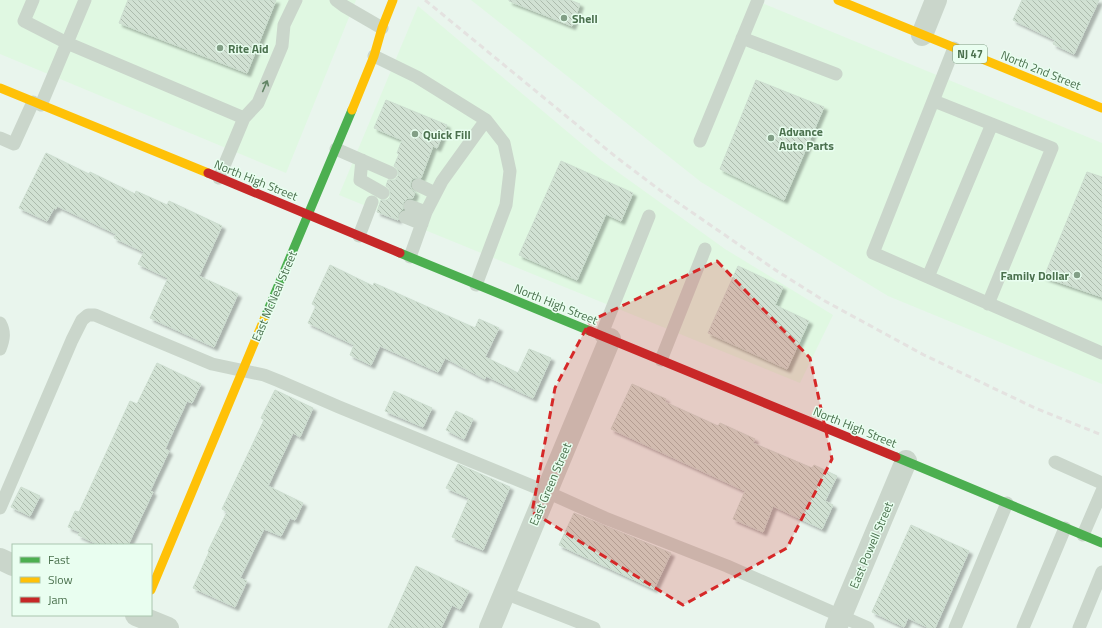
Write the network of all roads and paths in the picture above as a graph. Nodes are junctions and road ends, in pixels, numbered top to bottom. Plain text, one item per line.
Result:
1 (33, 0) edge
2 (84, 0) edge
3 (296, 0) edge
4 (336, 0) edge
5 (393, 0) edge
6 (758, 0) edge
7 (838, 0) edge
8 (936, 0) edge
9 (382, 28) junction
10 (922, 35) junction
11 (742, 38) junction
12 (67, 43) junction
13 (954, 48) junction
14 (374, 56) junction
15 (836, 74) dead end
16 (0, 88) edge
17 (934, 100) junction
18 (37, 103) junction
19 (1102, 108) edge
20 (244, 118) junction
21 (486, 120) junction
22 (992, 124) junction
23 (0, 138) edge
24 (700, 141) dead end
25 (336, 149) junction
26 (362, 160) junction
27 (391, 174) dead end
28 (219, 178) junction
29 (418, 185) dead end
30 (436, 193) junction
31 (407, 211) dead end
32 (308, 215) junction
33 (649, 216) dead end
34 (424, 218) junction
35 (359, 236) junction
36 (705, 249) dead end
37 (410, 257) junction
38 (928, 277) junction
39 (476, 285) junction
40 (988, 304) junction
41 (0, 323) edge
42 (605, 338) junction
43 (0, 349) edge
44 (1102, 353) edge
45 (661, 360) junction
46 (243, 371) junction
47 (906, 461) junction
48 (1055, 462) dead end
49 (1102, 483) edge
50 (1102, 491) edge
51 (547, 492) junction
52 (1007, 503) junction
53 (0, 508) edge
54 (1065, 528) junction
55 (1083, 535) junction
56 (1102, 543) edge
57 (0, 559) edge
58 (12, 565) edge
59 (1102, 572) edge
60 (152, 588) edge
61 (504, 593) junction
62 (138, 619) edge
63 (838, 623) edge
64 (168, 628) edge
65 (490, 628) edge
66 (594, 628) edge
67 (868, 628) edge
68 (955, 628) edge
69 (1023, 628) edge
70 (1079, 628) edge

1 - 12 lane
2 - 12 lane
20 -> 3 lane
4 - 9 lane
5 - 9 street, East McNeal Street
6 - 11 lane
7 - 10 street, North 2nd Street / NJ 47
8 - 10 street
9 - 14 street, East McNeal Street
10 - 13 street, North 2nd Street / NJ 47
11 - 15 lane
11 - 24 lane
12 - 18 lane
12 - 20 lane
13 - 17 lane
13 - 19 street, North 2nd Street / NJ 47
14 - 21 lane
14 - 25 street, East McNeal Street
16 - 18 street, North High Street
17 - 22 lane
17 - 38 lane
18 - 23 lane
18 - 28 street, North High Street
20 - 28 lane
21 - 30 lane
21 - 39 lane
22 - 38 lane
22 - 40 lane
25 - 26 lane
25 - 32 street, East McNeal Street
26 - 27 lane
26 - 35 lane
28 - 32 street, North High Street
29 - 30 lane
30 - 34 lane
31 - 34 lane
32 - 35 street, North High Street
32 - 46 street, East McNeal Street
33 - 42 lane
34 - 37 lane
35 - 37 street, North High Street
36 - 45 lane
37 - 39 street, North High Street
38 - 40 lane
39 - 42 street, North High Street
40 - 44 lane
41 - 43 lane
42 - 45 street, North High Street
42 - 51 street, East Green Street
45 - 47 street, North High Street
46 - 51 lane
46 - 53 lane
46 - 60 street, East McNeal Street
47 - 52 street, North High Street
47 - 63 street, East Powell Street
48 - 49 lane
50 - 55 lane
51 - 61 street, East Green Street
51 - 63 lane
52 - 54 street, North High Street
52 - 68 lane
54 - 55 street, North High Street
54 - 69 lane
55 - 56 street, North High Street
57 - 58 street
59 - 70 lane
61 - 65 street, East Green Street
61 - 66 lane
62 - 64 street
63 - 67 lane

